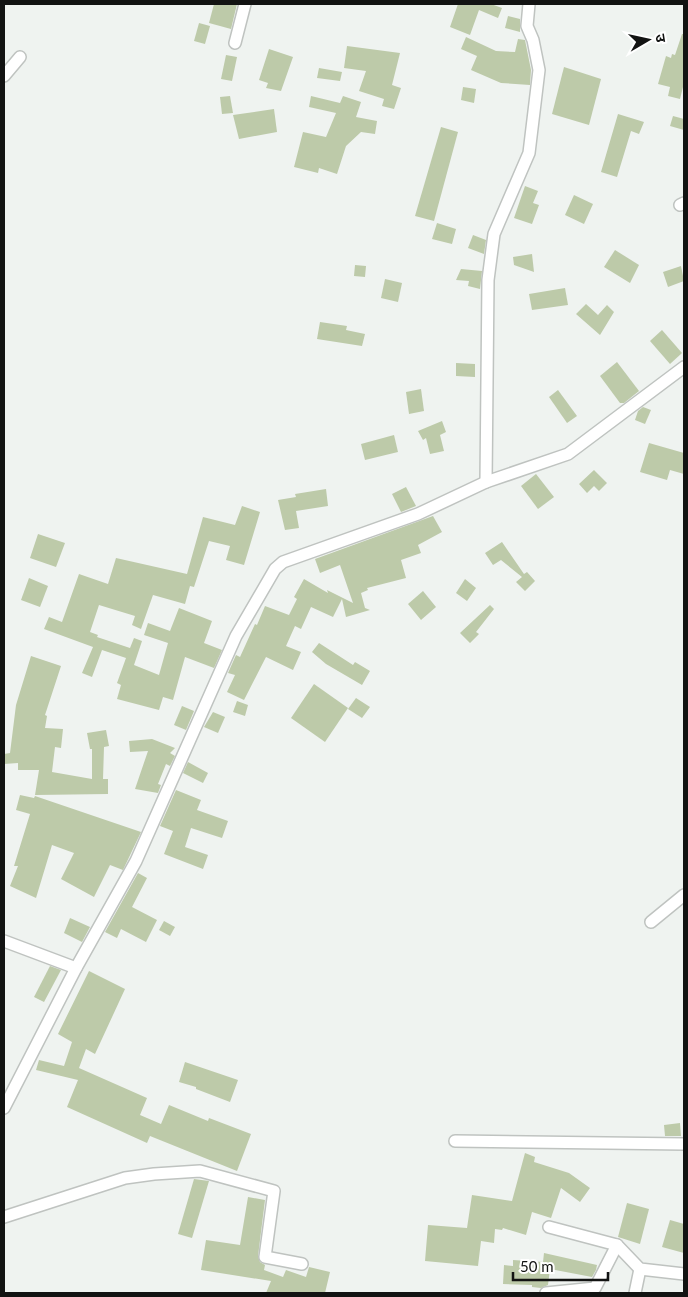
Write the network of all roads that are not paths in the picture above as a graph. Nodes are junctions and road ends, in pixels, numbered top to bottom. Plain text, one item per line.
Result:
1 (245, 4) edge
2 (529, 4) edge
3 (235, 43) dead end
4 (20, 57) dead end
5 (4, 76) edge
6 (684, 366) edge
7 (486, 482) junction
8 (684, 896) edge
9 (651, 922) dead end
10 (4, 940) edge
11 (76, 968) junction
12 (4, 1108) edge
13 (455, 1141) dead end
14 (684, 1144) edge
15 (4, 1217) edge
16 (549, 1227) dead end
17 (616, 1245) junction
18 (302, 1264) dead end
19 (640, 1269) junction
20 (684, 1274) edge
21 (546, 1293) edge
22 (635, 1293) edge

1 - 3 street
2 - 7 street
4 - 5 street
6 - 7 street
7 - 11 street
8 - 9 street
10 - 11 street
11 - 12 street
13 - 14 street
15 - 18 street
16 - 17 street
17 - 19 street
17 - 21 street
19 - 20 street
19 - 22 street

